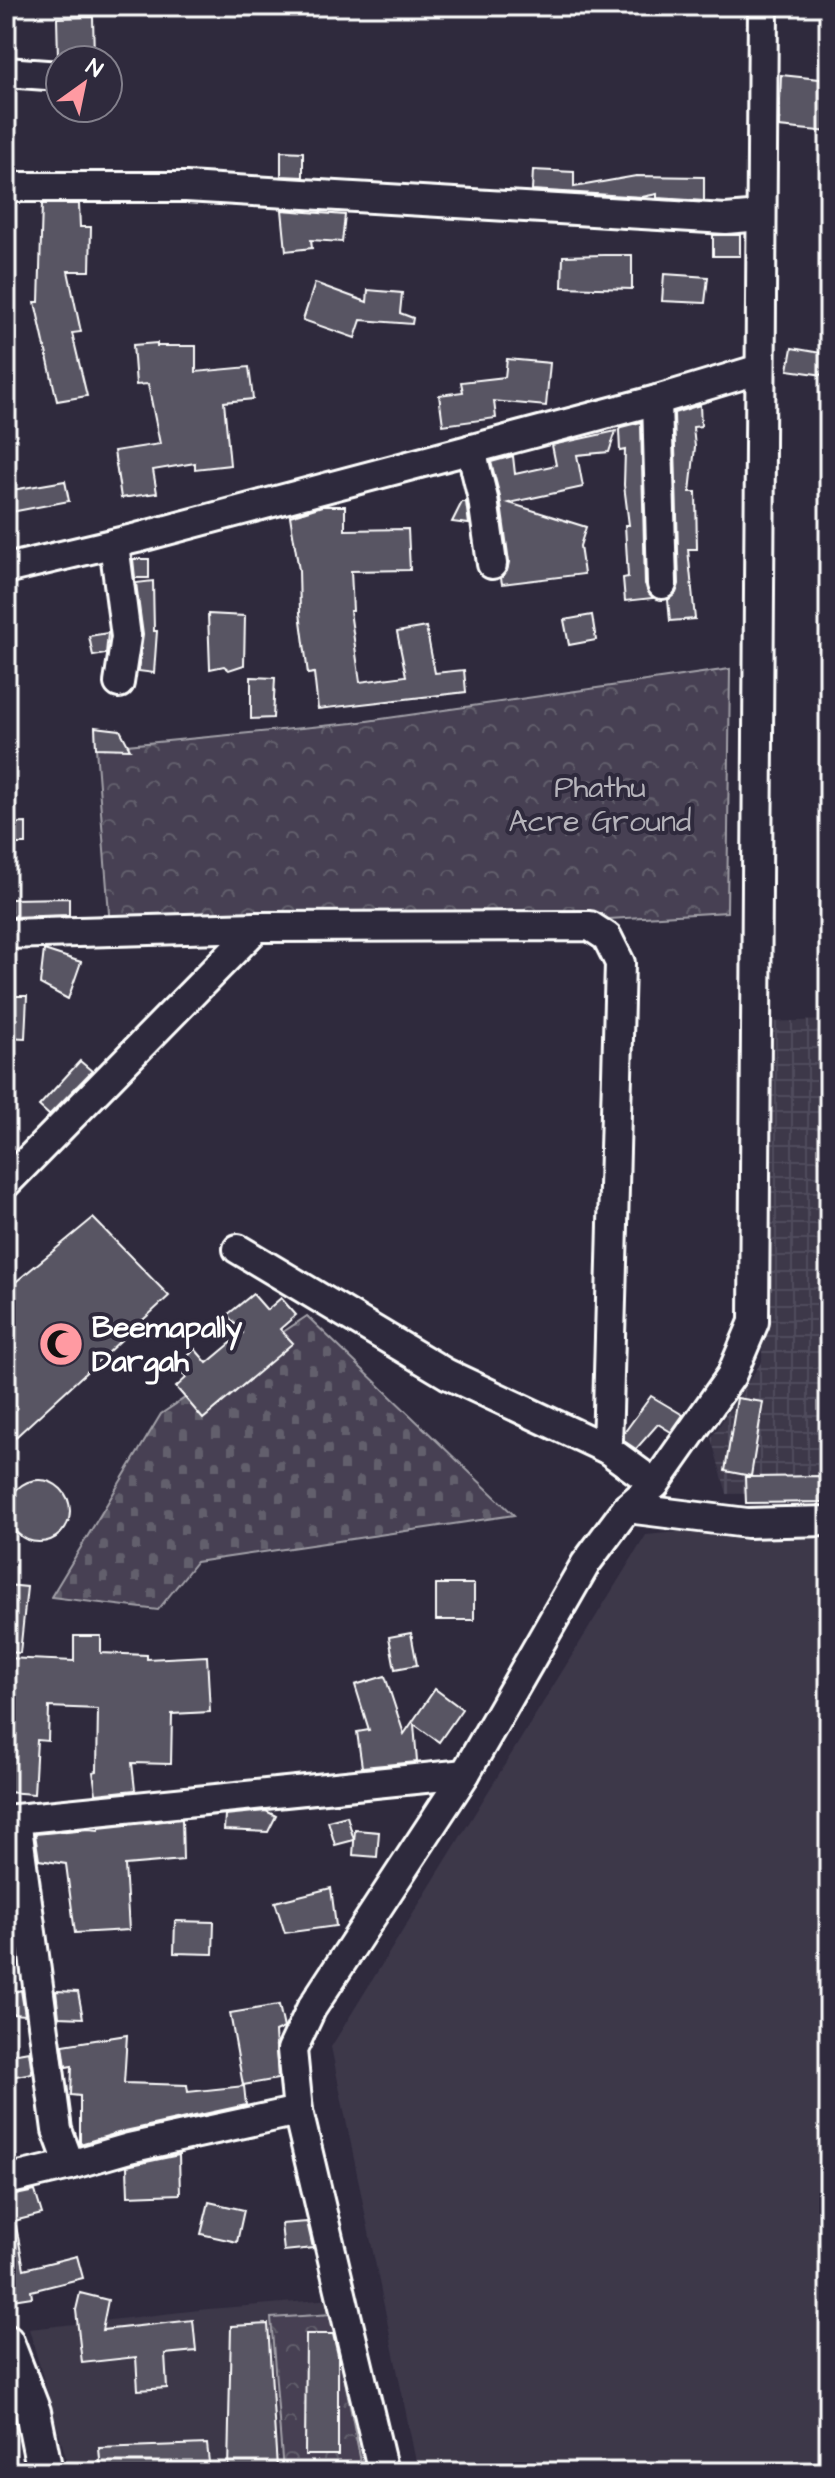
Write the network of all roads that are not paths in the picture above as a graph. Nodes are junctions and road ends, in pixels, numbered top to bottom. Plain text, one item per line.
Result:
1 (763, 6) edge
2 (6, 72) edge
3 (44, 75) edge
4 (6, 187) edge
5 (761, 216) junction
6 (760, 369) junction
7 (657, 400) junction
8 (471, 449) junction
9 (114, 544) junction
10 (492, 564) dead end
11 (6, 569) edge
12 (662, 584) dead end
13 (119, 683) dead end
14 (257, 927) junction
15 (6, 934) edge
16 (6, 1183) edge
17 (238, 1249) dead end
18 (607, 1449) junction
19 (655, 1484) junction
20 (627, 1508) junction
21 (829, 1521) edge
22 (465, 1774) junction
23 (11, 1820) edge
24 (298, 2111) junction
25 (70, 2165) junction
26 (6, 2180) edge
27 (6, 2342) edge
28 (45, 2472) edge
29 (383, 2472) edge

1 - 5 street
2 - 3 street
4 - 5 street
5 - 6 street
6 - 7 street
6 - 19 street
7 - 8 street
7 - 12 street
8 - 9 street
8 - 10 street
9 - 11 street
9 - 13 street
14 - 15 street
14 - 16 street
14 - 18 street
17 - 18 street
18 - 19 street
19 - 20 street
20 - 21 street
20 - 22 street
22 - 23 street
22 - 24 street
23 - 25 street
24 - 25 street
24 - 29 street
25 - 26 street
27 - 28 main road

